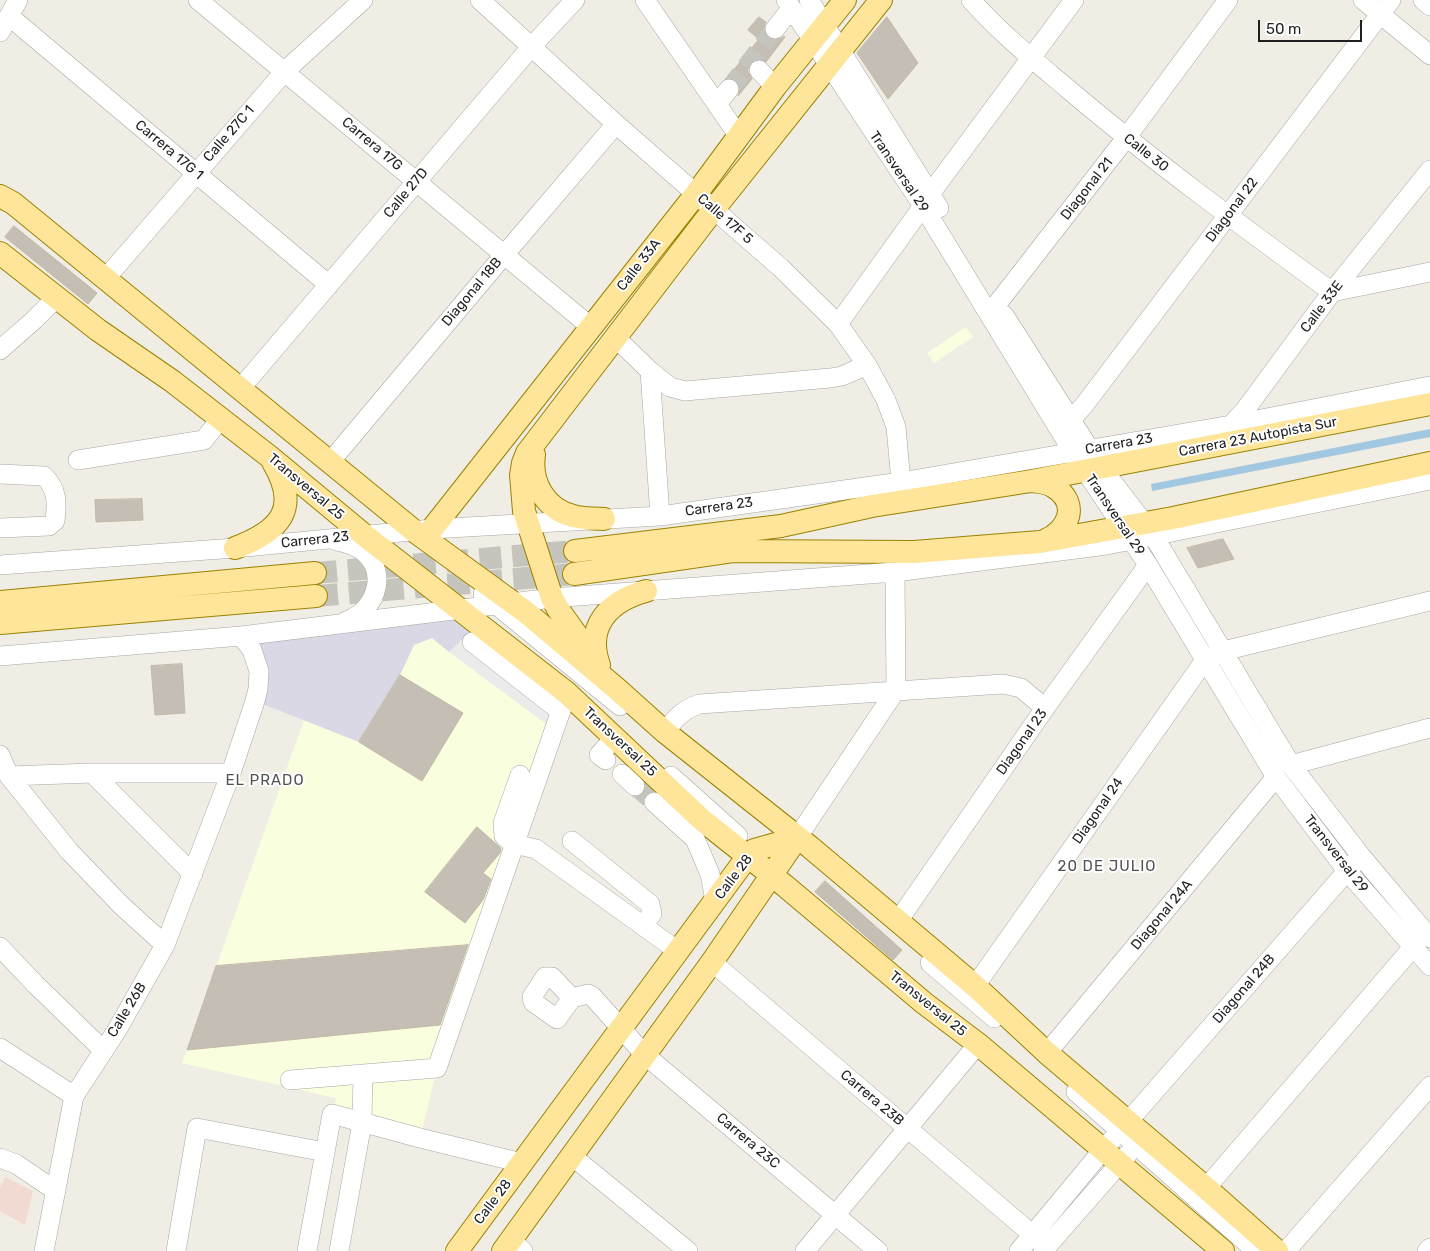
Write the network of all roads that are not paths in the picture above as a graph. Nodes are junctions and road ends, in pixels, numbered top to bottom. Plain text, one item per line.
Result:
1 (198, 0) edge
2 (363, 0) edge
3 (480, 0) edge
4 (575, 0) edge
5 (645, 0) edge
6 (809, 0) edge
7 (845, 0) edge
8 (881, 0) edge
9 (971, 0) edge
10 (1074, 0) edge
11 (1228, 0) edge
12 (1362, 0) edge
13 (1423, 0) edge
14 (788, 4) edge
15 (1430, 6) edge
16 (1386, 7) edge
17 (9, 16) edge
18 (775, 29) tunnel mouth
19 (818, 33) junction
20 (532, 46) junction
21 (1430, 55) edge
22 (834, 57) junction
23 (1031, 58) junction
24 (759, 70) dead end
25 (285, 71) junction
26 (775, 87) junction
27 (729, 89) tunnel mouth
28 (717, 104) junction
29 (616, 124) junction
30 (738, 135) junction
31 (1126, 138) junction
32 (1430, 170) edge
33 (196, 173) junction
34 (417, 181) junction
35 (696, 194) junction
36 (3, 199) edge
37 (926, 200) junction
38 (714, 209) junction
39 (1228, 216) junction
40 (0, 240) edge
41 (0, 253) edge
42 (504, 255) junction
43 (1430, 272) edge
44 (106, 278) junction
45 (328, 285) junction
46 (1332, 292) junction
47 (56, 298) junction
48 (997, 304) junction
49 (838, 324) junction
50 (591, 327) junction
51 (615, 337) junction
52 (0, 350) edge
53 (868, 365) junction
54 (650, 371) junction
55 (1430, 386) edge
56 (240, 389) junction
57 (1430, 404) edge
58 (220, 419) junction
59 (1071, 420) junction
60 (1231, 425) junction
61 (545, 432) junction
62 (1216, 446) junction
63 (270, 456) junction
64 (78, 460) dead end
65 (1087, 460) junction
66 (330, 462) junction
67 (0, 474) edge
68 (1430, 477) edge
69 (1031, 480) junction
70 (901, 482) junction
71 (660, 516) junction
72 (604, 519) junction
73 (528, 523) junction
74 (0, 528) edge
75 (416, 530) junction
76 (1138, 531) junction
77 (371, 535) junction
78 (316, 540) junction
79 (1040, 542) junction
80 (235, 548) junction
81 (575, 551) tunnel mouth
82 (0, 565) edge
83 (1148, 565) junction
84 (895, 572) junction
85 (315, 573) tunnel mouth
86 (574, 574) tunnel mouth
87 (646, 591) junction
88 (316, 596) tunnel mouth
89 (552, 598) junction
90 (1430, 601) edge
91 (506, 604) junction
92 (466, 609) junction
93 (5, 612) edge
94 (328, 626) junction
95 (241, 636) junction
96 (472, 642) dead end
97 (1223, 651) junction
98 (0, 656) edge
99 (1205, 660) junction
100 (600, 668) junction
101 (617, 689) junction
102 (896, 690) junction
103 (563, 702) junction
104 (1045, 708) junction
105 (1430, 728) edge
106 (665, 732) junction
107 (615, 737) junction
108 (0, 756) edge
109 (606, 760) dead end
110 (1291, 765) junction
111 (231, 773) junction
112 (92, 774) junction
113 (520, 775) dead end
114 (9, 776) junction
115 (1276, 778) junction
116 (654, 802) tunnel mouth
117 (701, 819) junction
118 (675, 821) junction
119 (572, 841) dead end
120 (792, 841) junction
121 (514, 844) junction
122 (751, 854) junction
123 (1361, 856) junction
124 (1347, 871) junction
125 (774, 873) junction
126 (193, 874) junction
127 (715, 901) junction
128 (898, 921) junction
129 (643, 925) junction
130 (1430, 938) edge
131 (165, 945) junction
132 (0, 947) edge
133 (1413, 947) junction
134 (678, 951) junction
135 (712, 962) junction
136 (1430, 966) edge
137 (975, 986) junction
138 (572, 998) dead end
139 (620, 1029) junction
140 (978, 1044) junction
141 (0, 1048) edge
142 (103, 1050) junction
143 (1047, 1053) junction
144 (645, 1055) junction
145 (363, 1074) junction
146 (290, 1080) dead end
147 (1430, 1086) edge
148 (74, 1096) junction
149 (362, 1123) junction
150 (908, 1128) junction
151 (1123, 1144) junction
152 (325, 1152) junction
153 (572, 1156) junction
154 (0, 1158) edge
155 (522, 1163) junction
156 (1206, 1188) junction
157 (56, 1191) junction
158 (836, 1215) junction
159 (1043, 1246) edge
160 (512, 1247) edge
161 (1430, 1248) edge
162 (44, 1251) edge
163 (176, 1251) edge
164 (307, 1251) edge
165 (339, 1251) edge
166 (457, 1251) edge
167 (688, 1251) edge
168 (805, 1251) edge
169 (878, 1251) edge
170 (1019, 1251) edge
171 (1224, 1251) edge
172 (1236, 1251) edge
173 (1256, 1251) edge
174 (1277, 1251) edge
175 (1286, 1251) edge
176 (1427, 1251) edge

1 - 25 street, Carrera 17G
2 - 25 street, Calle 27C 1
3 - 20 street, Calle 17F 5
4 - 20 street, Calle 27D
5 - 28 street
6 - 19 street, Transversal 29
7 - 19 main road, Calle 33A
8 - 22 main road, Calle 33A
9 - 23 street, Calle 30
10 - 23 street
11 - 31 street, Diagonal 21
12 - 16 street
13 - 15 street
14 - 18 street
14 - 19 street, Transversal 29
16 - 21 street
16 - 39 street, Diagonal 22
17 - 33 street, Carrera 17G 1
19 - 22 street, Transversal 29
19 - 26 main road, Calle 33A
20 - 29 street, Calle 17F 5
20 - 34 street, Calle 27D
22 - 37 street, Transversal 29
22 - 38 main road, Calle 33A
23 - 31 street, Calle 30
23 - 37 street
24 - 26 street
25 - 33 street, Calle 27C 1
25 - 34 street, Carrera 17G
26 - 30 main road, Calle 33A
27 - 28 street
28 - 30 street
29 - 35 street, Calle 17F 5
29 - 42 street, Diagonal 18B
30 - 35 main road, Calle 33A
31 - 39 street, Calle 30
31 - 48 street, Diagonal 21
32 - 46 street, Calle 33E
33 - 44 street, Calle 27C 1
33 - 45 street, Carrera 17G 1
34 - 42 street, Carrera 17G
34 - 45 street, Calle 27D
35 - 38 street, Calle 17F 5
35 - 50 main road, Calle 33A
36 - 44 main road, Transversal 25
36 - 75 street
37 - 48 street, Transversal 29
37 - 49 street
37 - 65 street, Transversal 29
38 - 49 street, Calle 17F 5
38 - 51 main road, Calle 33A
39 - 46 street, Calle 30
39 - 59 street, Diagonal 22
40 - 77 street
41 - 47 main road, Transversal 25
42 - 50 street, Carrera 17G
42 - 66 street, Diagonal 18B
43 - 46 street
44 - 56 main road, Transversal 25
45 - 56 street, Calle 27D
46 - 60 street, Calle 33E
47 - 52 street
47 - 58 main road, Transversal 25
48 - 59 street, Transversal 29
49 - 53 street, Calle 17F 5
50 - 75 main road, Calle 33A
51 - 54 street
51 - 61 main road, Calle 33A
53 - 54 street
53 - 70 street, Calle 17F 5
54 - 71 street
55 - 60 street, Carrera 23
56 - 66 main road, Transversal 25
57 - 62 main road, Carrera 23 Autopista Sur
58 - 63 main road, Transversal 25
58 - 64 street
59 - 65 street, Transversal 29
60 - 62 street, Calle 33E
60 - 65 street, Carrera 23
61 - 72 main road
61 - 73 main road, Calle 33A
62 - 65 main road, Carrera 23 Autopista Sur
63 - 77 main road, Transversal 25
63 - 80 main road
65 - 69 main road, Carrera 23
65 - 70 street, Carrera 23
65 - 76 street, Transversal 29
66 - 75 main road, Transversal 25
67 - 74 street
68 - 76 main road
69 - 79 main road
69 - 81 main road, Carrera 23
70 - 71 street, Carrera 23
71 - 72 street, Carrera 23
72 - 73 street, Carrera 23
73 - 75 street, Carrera 23
73 - 89 main road, Transversal 25
75 - 77 street, Carrera 23
75 - 91 main road, Transversal 25
76 - 79 main road
76 - 83 street, Transversal 29
76 - 84 street
76 - 97 street, Transversal 29
77 - 78 street, Carrera 23
77 - 92 main road, Transversal 25
78 - 80 street, Carrera 23
78 - 94 street
79 - 86 main road
80 - 82 street, Carrera 23
83 - 99 street, Transversal 29
83 - 104 street, Diagonal 23
84 - 87 street
84 - 102 street
85 - 93 main road
87 - 89 street
87 - 100 main road
88 - 93 main road
89 - 91 street
89 - 100 main road, Transversal 25
90 - 97 street
91 - 92 street
91 - 101 main road, Transversal 25
91 - 120 street
92 - 94 street
92 - 103 main road, Transversal 25
92 - 122 street
94 - 95 street
95 - 98 street
95 - 111 street, Calle 26B
96 - 103 street
97 - 99 street
97 - 110 street, Transversal 29
99 - 115 street, Transversal 29
99 - 137 street, Diagonal 24
100 - 101 main road, Transversal 25
101 - 106 main road, Transversal 25
102 - 104 street
102 - 106 street
102 - 120 street
103 - 107 main road, Transversal 25
103 - 121 street
104 - 128 street, Diagonal 23
105 - 110 street
106 - 120 main road, Transversal 25
107 - 109 street
107 - 117 main road, Transversal 25
108 - 114 street
110 - 123 street, Transversal 29
111 - 112 street
111 - 126 street, Calle 26B
112 - 114 street
112 - 126 street
113 - 121 street
114 - 131 street
115 - 124 street, Transversal 29
115 - 143 street, Diagonal 24A
116 - 118 street
117 - 118 street
117 - 122 main road, Transversal 25
118 - 127 street
119 - 129 street
120 - 122 main road, Calle 28
120 - 125 main road
120 - 128 main road, Transversal 25
120 - 151 street
121 - 129 street
121 - 145 street
122 - 125 main road, Transversal 25
122 - 127 main road, Calle 28
123 - 124 street, Diagonal 24B
123 - 130 street, Transversal 29
124 - 133 street, Transversal 29
124 - 151 street, Diagonal 24B
125 - 135 main road
125 - 140 main road, Transversal 25
125 - 151 street
126 - 131 street, Calle 26B
127 - 134 main road, Calle 28
128 - 137 main road, Transversal 25
129 - 134 street
131 - 142 street, Calle 26B
132 - 142 street
133 - 136 street, Transversal 29
133 - 156 street
134 - 139 main road, Calle 28
135 - 144 main road
135 - 150 street, Carrera 23B
137 - 143 main road, Transversal 25
138 - 139 street, Carrera 23C
139 - 144 street, Carrera 23C
139 - 155 main road, Calle 28
140 - 150 street
140 - 151 main road, Transversal 25
141 - 148 street
142 - 148 street, Calle 26B
143 - 151 main road, Transversal 25
144 - 153 main road
144 - 158 street, Carrera 23C
145 - 146 street
145 - 149 street
147 - 175 street
148 - 157 street, Calle 26B
149 - 152 street
149 - 155 street
149 - 165 street
150 - 158 street
150 - 159 street, Carrera 23B
151 - 156 main road, Transversal 25
151 - 159 street
151 - 171 main road, Transversal 25
151 - 172 street
151 - 173 street
152 - 163 street
152 - 164 street
153 - 160 main road
153 - 167 street
154 - 157 street
155 - 166 main road, Calle 28
156 - 174 main road, Transversal 25
157 - 162 street, Calle 26B
158 - 168 street
158 - 169 street, Carrera 23C
159 - 170 street
161 - 176 street

